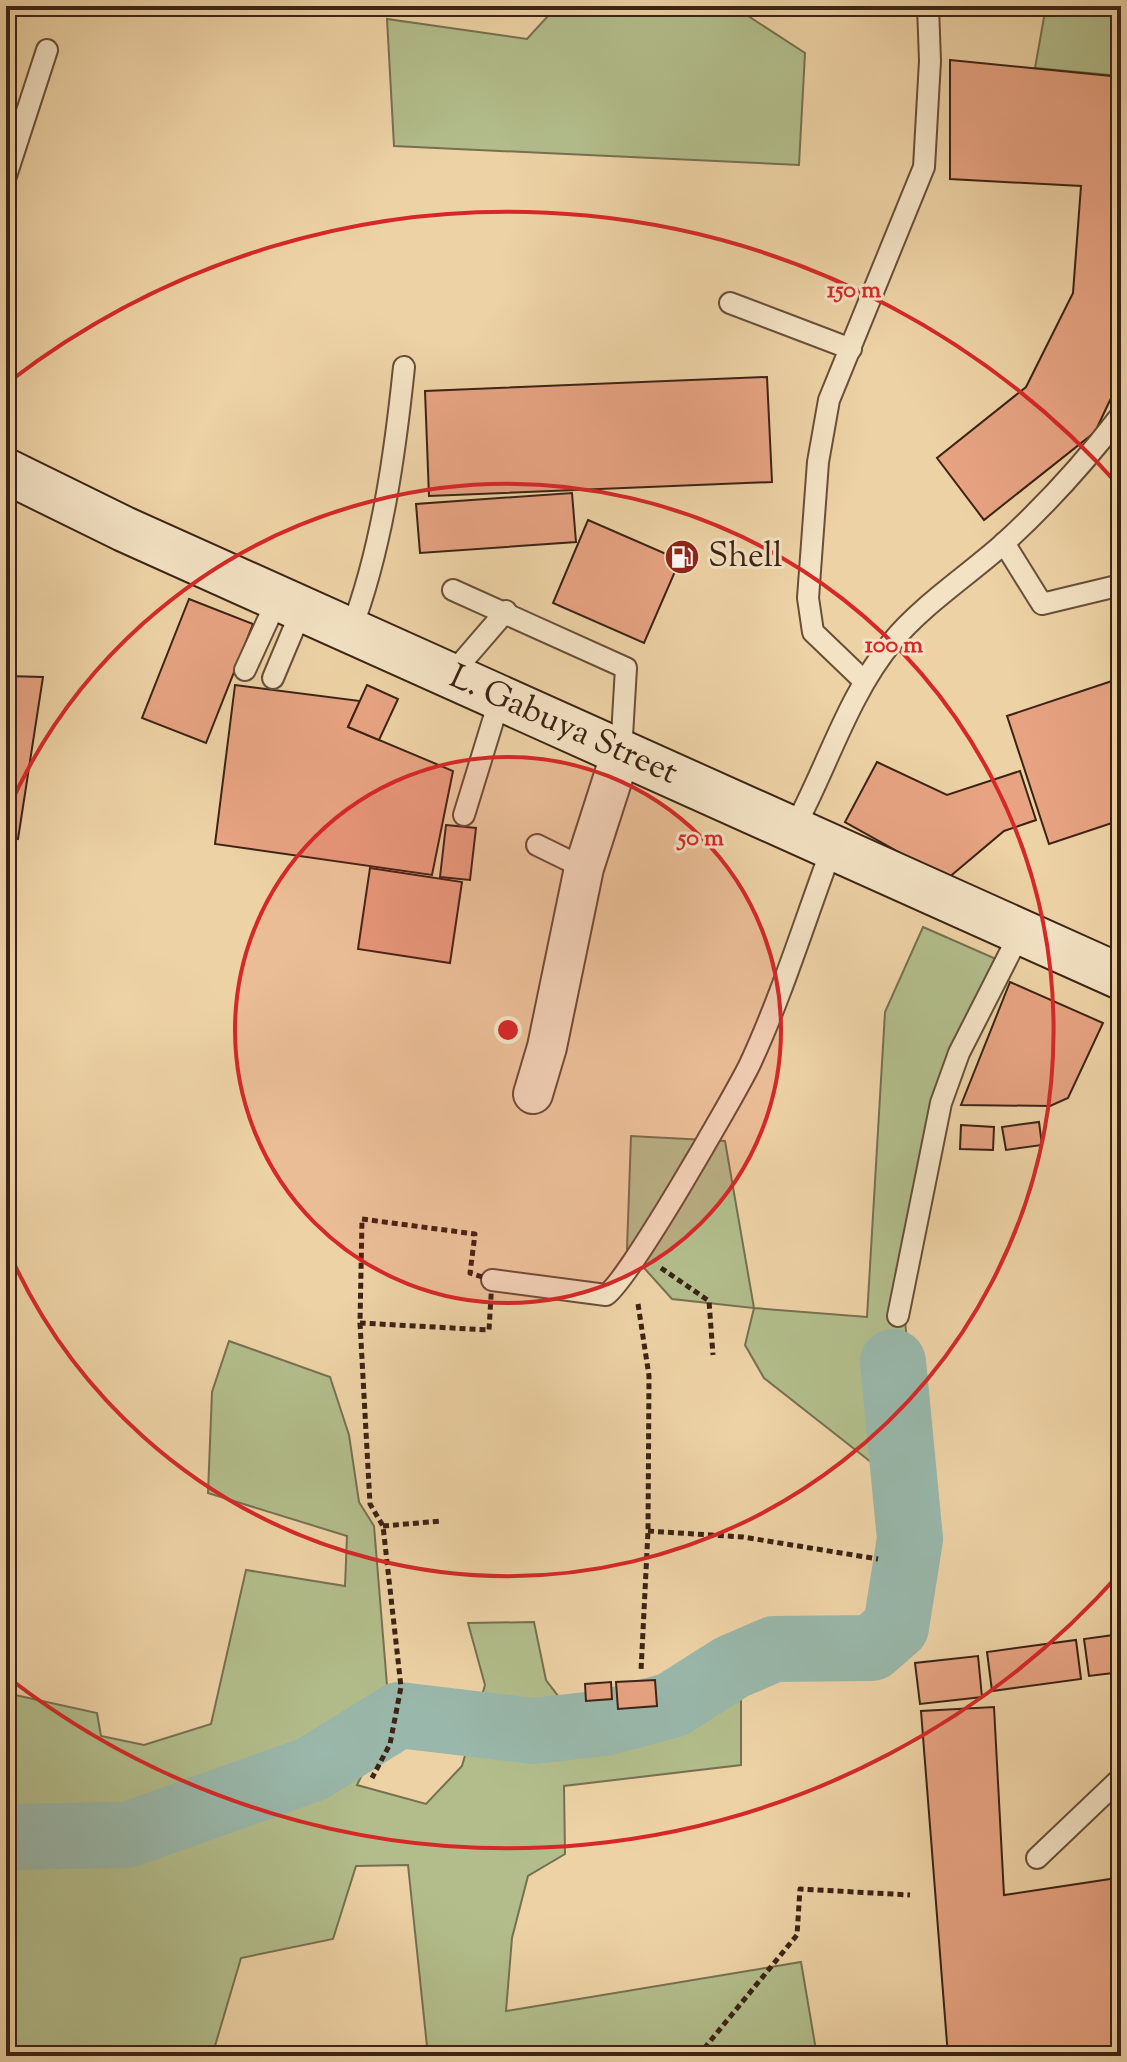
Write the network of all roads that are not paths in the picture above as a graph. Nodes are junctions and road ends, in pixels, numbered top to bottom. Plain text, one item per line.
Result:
1 (928, 6) edge
2 (47, 50) dead end
3 (6, 176) edge
4 (730, 303) dead end
5 (851, 349) junction
6 (404, 367) dead end
7 (1121, 415) edge
8 (6, 471) edge
9 (1004, 543) junction
10 (1121, 585) edge
11 (453, 590) dead end
12 (290, 603) junction
13 (506, 611) junction
14 (351, 630) junction
15 (245, 670) dead end
16 (450, 676) junction
17 (273, 678) dead end
18 (863, 680) junction
19 (500, 698) junction
20 (621, 753) junction
21 (464, 815) dead end
22 (793, 830) junction
23 (537, 845) dead end
24 (832, 848) junction
25 (584, 868) junction
26 (1016, 932) junction
27 (1121, 977) edge
28 (533, 1094) dead end
29 (492, 1280) road end
30 (898, 1316) dead end
31 (1121, 1778) edge
32 (1037, 1858) dead end

1 - 5 lane
2 - 3 lane
4 - 5 lane
5 - 18 lane
6 - 14 lane
7 - 9 lane
8 - 12 street, L. Gabuya Street
9 - 10 lane
9 - 18 lane
11 - 13 lane
12 - 14 street, L. Gabuya Street
12 - 15 lane
12 - 17 lane
13 - 16 lane
13 - 20 lane
14 - 16 street, L. Gabuya Street
16 - 19 street, L. Gabuya Street
18 - 22 lane
19 - 20 street, L. Gabuya Street
19 - 21 lane
20 - 22 street, L. Gabuya Street
20 - 25 street
22 - 24 street, L. Gabuya Street
23 - 25 lane
24 - 26 street, L. Gabuya Street
24 - 29 lane
25 - 28 street
26 - 27 street, L. Gabuya Street
26 - 30 lane
31 - 32 lane

